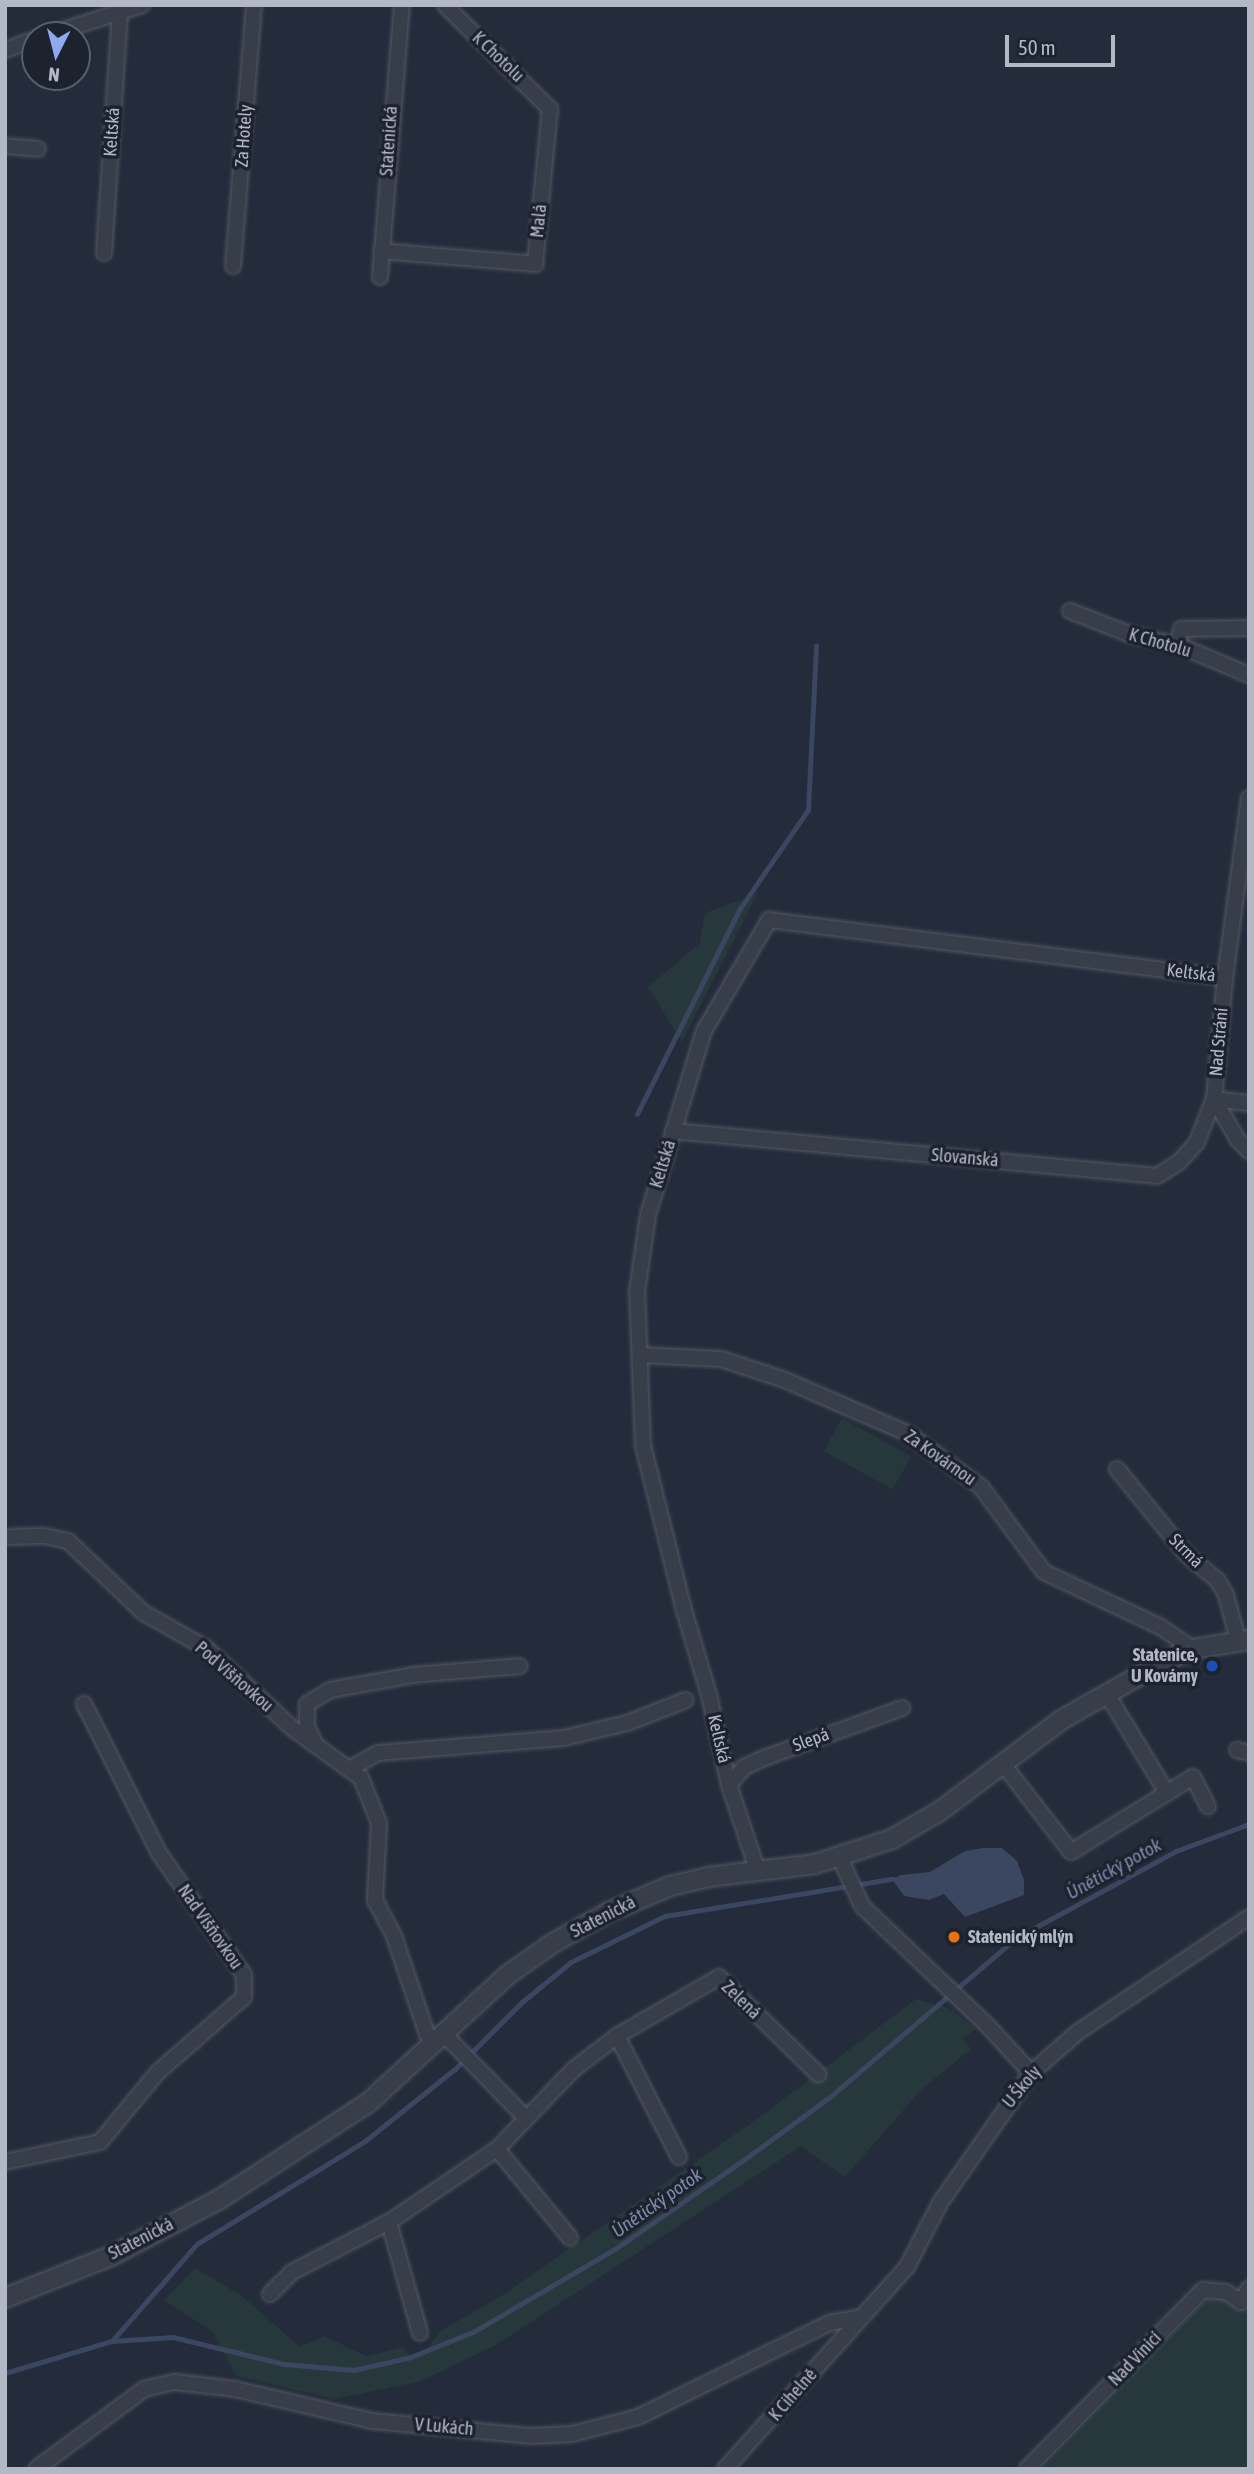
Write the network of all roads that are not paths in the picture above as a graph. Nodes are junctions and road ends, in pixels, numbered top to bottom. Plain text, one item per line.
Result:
1 (142, 5) edge
2 (254, 5) edge
3 (402, 5) edge
4 (445, 5) edge
5 (120, 11) junction
6 (90, 21) edge
7 (550, 109) joint
8 (5, 146) edge
9 (38, 149) dead end
10 (381, 251) junction
11 (104, 253) dead end
12 (233, 266) dead end
13 (380, 277) dead end
14 (1070, 611) dead end
15 (1249, 628) edge
16 (1178, 645) junction
17 (1249, 676) edge
18 (1249, 798) edge
19 (1247, 831) edge
20 (1225, 978) junction
21 (1214, 1099) junction
22 (1249, 1103) edge
23 (673, 1131) junction
24 (1249, 1151) edge
25 (640, 1355) junction
26 (1117, 1469) dead end
27 (10, 1537) dead end
28 (1244, 1640) edge
29 (1193, 1649) junction
30 (520, 1666) dead end
31 (1107, 1694) junction
32 (686, 1700) dead end
33 (84, 1704) dead end
34 (902, 1708) dead end
35 (316, 1744) junction
36 (1003, 1764) junction
37 (351, 1768) junction
38 (729, 1785) junction
39 (1167, 1793) junction
40 (1208, 1806) dead end
41 (840, 1858) junction
42 (758, 1872) junction
43 (1249, 1917) edge
44 (617, 2036) junction
45 (440, 2039) junction
46 (1031, 2073) junction
47 (818, 2074) dead end
48 (526, 2118) junction
49 (497, 2149) junction
50 (679, 2157) dead end
51 (5, 2162) edge
52 (389, 2222) junction
53 (570, 2238) dead end
54 (1249, 2288) edge
55 (270, 2294) dead end
56 (5, 2298) edge
57 (859, 2318) junction
58 (420, 2333) dead end
59 (36, 2469) edge
60 (725, 2469) edge
61 (1027, 2469) edge

1 - 5 street
2 - 12 street, Za Hotely
3 - 10 street, Statenická
4 - 7 street, K Chotolu
5 - 6 street
5 - 11 street, Keltská
7 - 10 street, Malá
8 - 9 street
10 - 13 street, Statenická
14 - 16 street, K Chotolu
15 - 16 street
16 - 17 street, K Chotolu
18 - 19 street, Nad Strání
19 - 20 street, Nad Strání
20 - 21 street, Nad Strání
20 - 23 street, Keltská
21 - 22 street
21 - 23 street, Slovanská
21 - 24 street, Nad Strání
23 - 25 street, Keltská
25 - 29 street, Za Kovárnou
25 - 38 street, Keltská
26 - 28 street, Strmá
27 - 35 street, Pod Višňovkou
28 - 29 street, Statenická
29 - 31 street, Statenická
30 - 35 street
31 - 36 street, Statenická
31 - 39 street
32 - 37 street
33 - 51 street, Nad Višňovkou
34 - 38 street, Slepá
35 - 37 street, Pod Višňovkou
36 - 39 street
36 - 41 street, Statenická
37 - 45 street, Pod Višňovkou
38 - 42 street, Keltská
39 - 40 street
41 - 42 street, Statenická
41 - 46 street
42 - 45 street, Statenická
43 - 46 street, U Školy
44 - 47 street, Zelená
44 - 48 street, Zelená
44 - 50 street
45 - 48 street
45 - 56 street, Statenická
46 - 57 street, U Školy
48 - 49 street, Zelená
49 - 52 street, Zelená
49 - 53 street
52 - 55 street, Zelená
52 - 58 street
54 - 61 street, Nad Vinicí
57 - 59 street, V Lukách
57 - 60 street, K Cihelně

